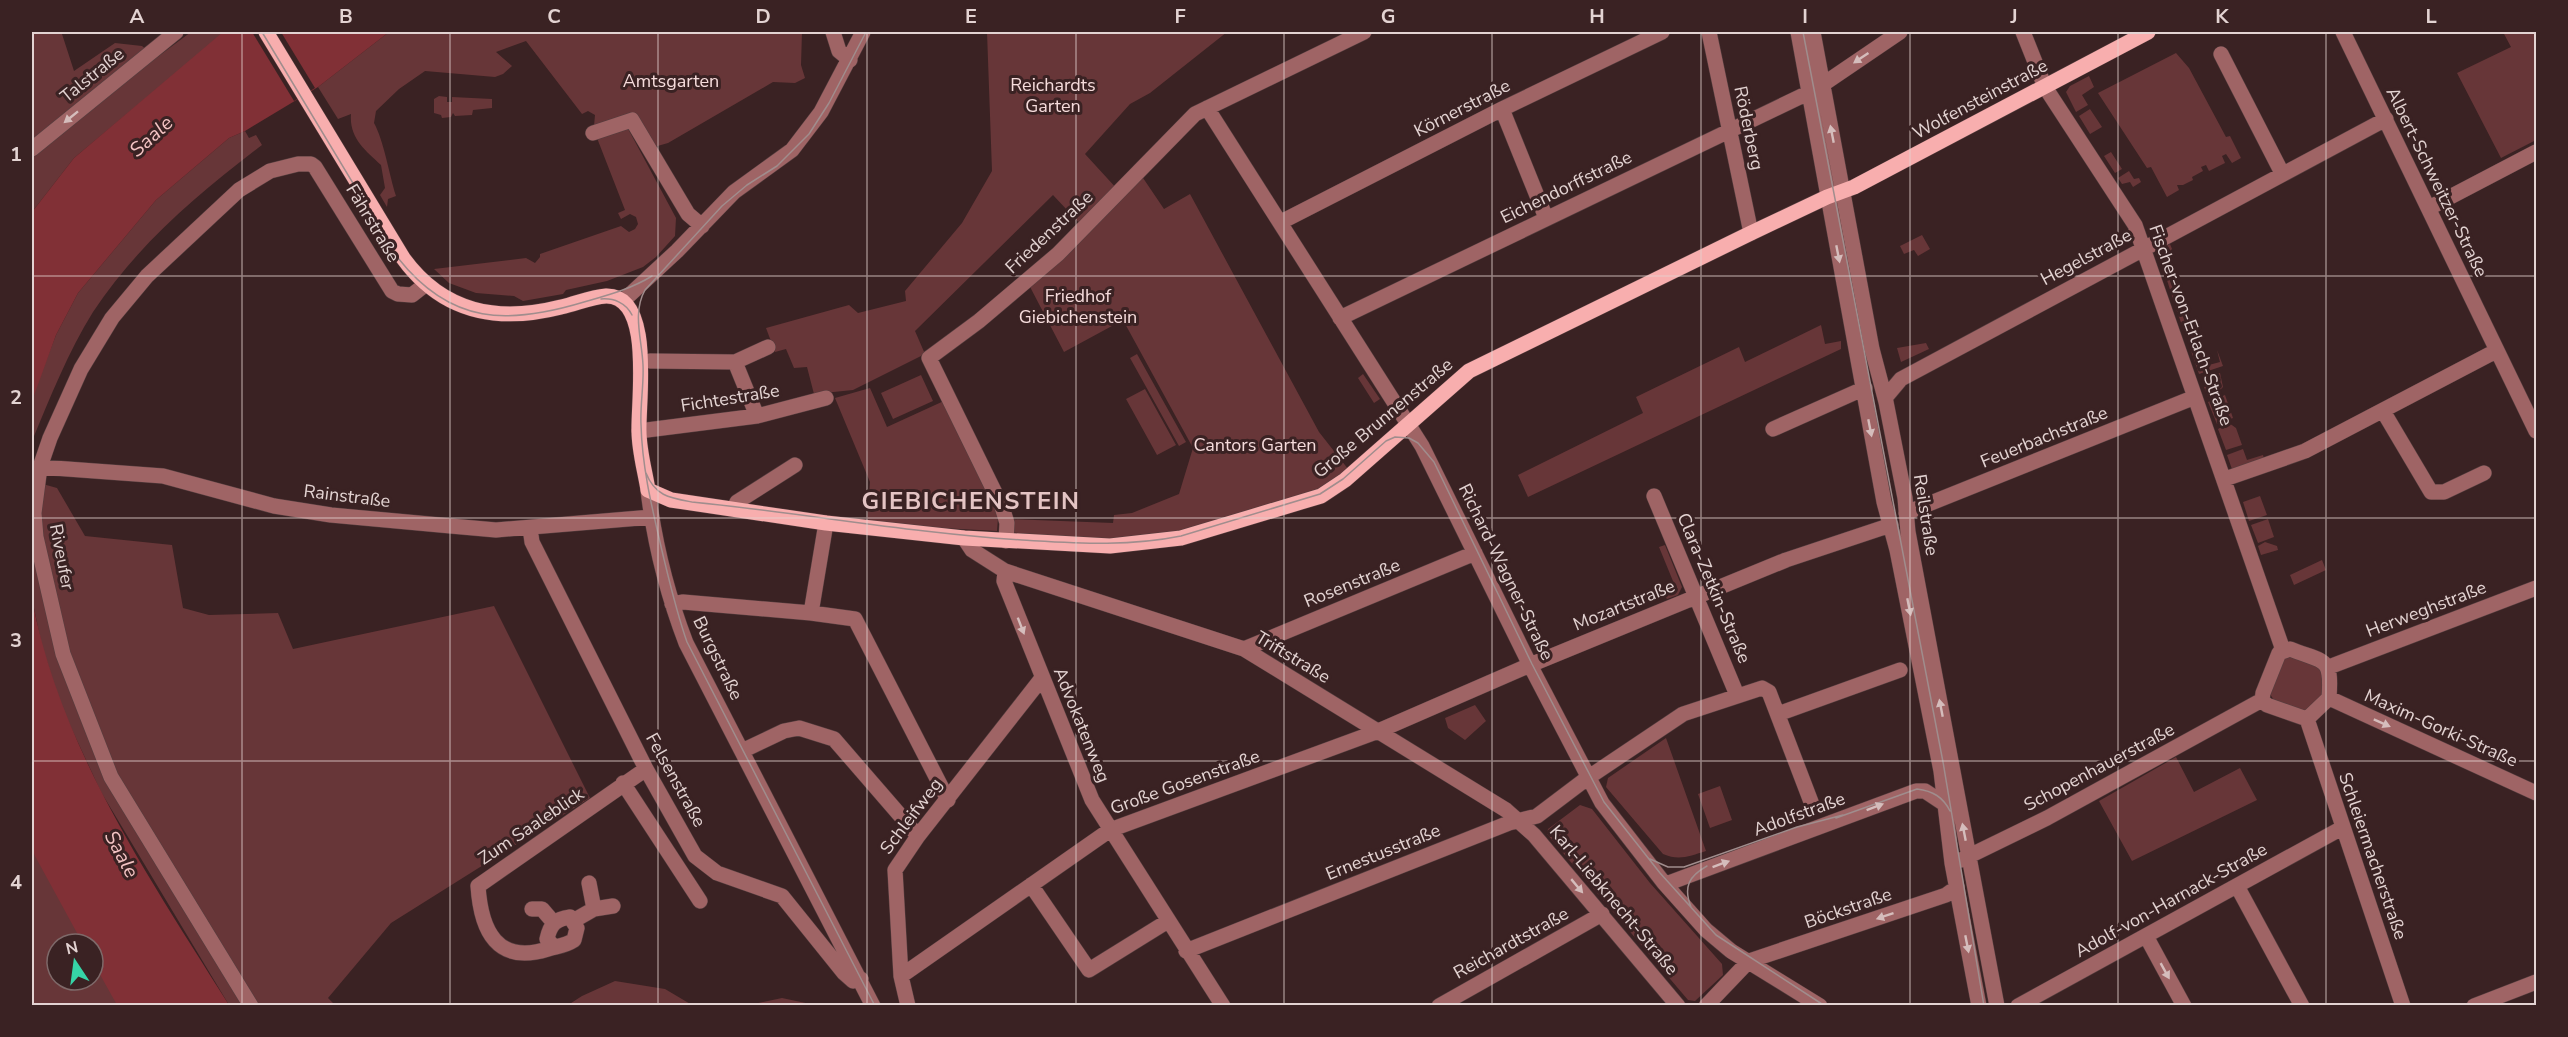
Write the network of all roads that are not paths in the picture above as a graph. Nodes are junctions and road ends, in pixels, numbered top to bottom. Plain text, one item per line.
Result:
1 (176, 32) edge
2 (266, 32) edge
3 (833, 32) edge
4 (863, 32) edge
5 (1364, 32) edge
6 (1662, 32) edge
7 (1709, 32) edge
8 (1798, 32) edge
9 (1813, 32) edge
10 (1900, 32) edge
11 (2023, 32) edge
12 (2148, 32) edge
13 (2343, 32) edge
14 (2221, 54) dead end
15 (850, 60) junction
16 (1822, 85) junction
17 (2045, 87) junction
18 (1808, 93) junction
19 (1207, 108) junction
20 (1502, 109) junction
21 (2386, 119) junction
22 (1730, 131) junction
23 (593, 133) dead end
24 (32, 149) edge
25 (2536, 152) edge
26 (287, 166) joint
27 (2282, 173) junction
28 (1843, 192) junction
29 (1827, 197) junction
30 (2429, 208) junction
31 (1546, 218) junction
32 (1281, 222) junction
33 (702, 226) junction
34 (1751, 233) junction
35 (2145, 248) junction
36 (426, 284) junction
37 (623, 301) junction
38 (1340, 318) junction
39 (768, 347) dead end
40 (2496, 351) junction
41 (650, 361) dead end
42 (735, 362) junction
43 (1879, 374) junction
44 (1901, 379) junction
45 (1865, 388) junction
46 (2195, 397) junction
47 (826, 398) dead end
48 (1885, 398) junction
49 (2384, 411) junction
50 (757, 416) junction
51 (1407, 425) junction
52 (1773, 429) dead end
53 (639, 431) junction
54 (2536, 431) edge
55 (795, 465) dead end
56 (40, 467) junction
57 (2484, 473) dead end
58 (2224, 479) junction
59 (648, 490) junction
60 (1654, 496) dead end
61 (734, 508) junction
62 (1906, 513) junction
63 (652, 517) junction
64 (826, 522) junction
65 (1891, 525) junction
66 (530, 528) junction
67 (964, 538) junction
68 (1006, 541) junction
69 (1475, 553) junction
70 (1005, 571) junction
71 (2536, 588) edge
72 (1696, 597) junction
73 (672, 604) junction
74 (811, 613) junction
75 (1244, 649) junction
76 (2283, 650) junction
77 (1530, 665) junction
78 (2329, 667) junction
79 (1899, 670) dead end
80 (1042, 678) junction
81 (1737, 696) junction
82 (2329, 698) junction
83 (2262, 700) junction
84 (1778, 714) junction
85 (2307, 719) junction
86 (1376, 732) junction
87 (742, 751) junction
88 (646, 769) junction
89 (1588, 778) junction
90 (623, 783) junction
91 (2536, 793) edge
92 (948, 800) junction
93 (1943, 803) junction
94 (1813, 807) dead end
95 (1519, 821) junction
96 (2342, 828) junction
97 (1110, 830) junction
98 (918, 836) junction
99 (1969, 858) junction
100 (1952, 863) junction
101 (589, 883) dead end
102 (1030, 885) junction
103 (1666, 885) junction
104 (2237, 886) junction
105 (1957, 887) junction
106 (700, 901) dead end
107 (613, 906) dead end
108 (532, 909) dead end
109 (594, 909) junction
110 (1602, 914) junction
111 (573, 921) junction
112 (1168, 921) junction
113 (554, 923) junction
114 (2146, 936) junction
115 (554, 948) junction
116 (1186, 951) junction
117 (1749, 961) junction
118 (902, 976) junction
119 (861, 979) junction
120 (2536, 982) edge
121 (251, 1005) edge
122 (873, 1005) edge
123 (908, 1005) edge
124 (1223, 1005) edge
125 (1439, 1005) edge
126 (1678, 1005) edge
127 (1706, 1005) edge
128 (1820, 1005) edge
129 (1979, 1005) edge
130 (1996, 1005) edge
131 (2018, 1005) edge
132 (2184, 1005) edge
133 (2302, 1005) edge
134 (2403, 1005) edge
135 (2474, 1005) edge

1 -> 24 street, Talstraße
2 - 36 main road, Fährstraße
3 - 15 street
4 - 15 street
5 - 19 street, Friedenstraße
6 - 20 street, Körnerstraße
7 - 22 street, Röderberg
8 - 18 street, Reilstraße
9 - 16 street, Reilstraße
10 -> 16 street
11 - 17 street, Fischer-von-Erlach-Straße
12 - 17 main road, Wolfensteinstraße
13 - 21 street, Albert-Schweitzer-Straße
14 - 27 street
15 - 33 street
28 -> 16 street, Reilstraße
17 - 28 main road, Wolfensteinstraße
17 - 35 street, Fischer-von-Erlach-Straße
18 - 22 street, Eichendorffstraße
18 - 29 street, Reilstraße
19 - 32 street, Richard-Wagner-Straße
19 - 68 street, Friedenstraße
20 - 31 street
20 - 32 street, Körnerstraße
21 - 27 street, Hegelstraße
21 - 30 street, Albert-Schweitzer-Straße
22 - 31 street, Eichendorffstraße
22 - 34 street, Röderberg
23 - 33 street
25 - 30 street
26 - 36 street, Fährstraße
26 - 56 street, Riveufer
27 - 35 street, Hegelstraße
28 - 29 main road, Wolfensteinstraße
28 - 43 street, Reilstraße
29 - 34 main road, Große Brunnenstraße
29 -> 45 street, Reilstraße
30 - 40 street, Albert-Schweitzer-Straße
31 - 38 street, Eichendorffstraße
32 - 38 street, Richard-Wagner-Straße
33 - 37 street
34 - 51 main road, Große Brunnenstraße
35 - 44 street, Hegelstraße
35 - 46 street, Fischer-von-Erlach-Straße
36 - 37 main road, Fährstraße
37 - 53 main road, Burgstraße
38 - 51 street, Richard-Wagner-Straße
39 - 42 street
40 - 49 street
40 - 54 street, Albert-Schweitzer-Straße
41 - 42 street
42 - 50 street
43 - 44 street
43 - 48 street, Reilstraße
44 - 48 street, Hegelstraße
45 - 52 street
45 -> 65 street, Reilstraße
46 - 58 street, Fischer-von-Erlach-Straße
46 - 62 street, Feuerbachstraße
47 - 50 street, Fichtestraße
48 - 62 street, Reilstraße
49 - 57 street
49 - 58 street
50 - 53 street, Fichtestraße
51 - 68 main road, Große Brunnenstraße
51 - 69 street, Richard-Wagner-Straße
53 - 59 main road, Burgstraße
55 - 61 street
56 - 66 street, Rainstraße
56 - 121 street, Riveufer
58 - 76 street, Fischer-von-Erlach-Straße
59 - 61 main road, Große Brunnenstraße
59 - 63 street, Burgstraße
60 - 72 street, Clara-Zetkin-Straße
61 - 64 main road, Große Brunnenstraße
99 -> 62 street, Reilstraße
63 - 66 street, Rainstraße
63 - 73 street, Burgstraße
64 - 67 main road, Große Brunnenstraße
64 - 74 street
65 - 72 street, Mozartstraße
65 -> 93 street, Reilstraße
66 - 88 street, Felsenstraße
67 - 68 main road, Große Brunnenstraße
67 - 70 street, Triftstraße
69 - 75 street, Rosenstraße
69 - 77 street, Richard-Wagner-Straße
70 - 75 street, Triftstraße
70 -> 80 street, Advokatenweg
71 - 78 street, Herweghstraße
72 - 77 street, Mozartstraße
72 - 81 street, Clara-Zetkin-Straße
73 - 74 street
73 - 87 street, Burgstraße
74 - 92 street
75 - 86 street, Triftstraße
76 - 78 street
76 - 83 street
77 - 86 street, Mozartstraße
77 - 89 street, Richard-Wagner-Straße
78 - 82 street
79 - 84 street
80 - 92 street, Schleifweg
80 - 97 street, Advokatenweg
81 - 84 street, Ernestusstraße
81 - 89 street, Ernestusstraße
82 - 85 street
82 -> 91 street, Maxim-Gorki-Straße
83 - 85 street
83 - 99 street, Schopenhauerstraße
84 - 94 street
85 - 96 street, Schleiermacherstraße
86 - 95 street, Triftstraße
86 - 97 street, Große Gosenstraße
87 - 98 street
87 - 119 street, Burgstraße
88 - 90 street, Zum Saaleblick
88 - 119 street, Felsenstraße
89 - 95 street, Ernestusstraße
89 - 103 street, Richard-Wagner-Straße
90 - 106 street
90 - 115 street, Zum Saaleblick
92 - 98 street, Schleifweg
93 - 100 street, Reilstraße
103 -> 93 street, Adolfstraße
95 -> 110 street, Karl-Liebknecht-Straße
95 - 116 street, Ernestusstraße
96 - 104 street, Adolf-von-Harnack-Straße
96 - 134 street, Schleiermacherstraße
97 - 102 street, Große Gosenstraße
97 - 112 street, Advokatenweg
98 - 118 street, Schleifweg
99 - 100 street, Schopenhauerstraße
99 - 130 street, Reilstraße
100 - 105 street, Reilstraße
101 - 109 street
102 - 112 street
102 - 118 street, Große Gosenstraße
103 - 117 street, Richard-Wagner-Straße
104 - 114 street, Adolf-von-Harnack-Straße
104 - 133 street
105 -> 117 street, Böckstraße
105 -> 129 street, Reilstraße
107 - 109 street
108 - 113 street
109 - 111 street
110 - 125 street, Reichardtstraße
110 - 126 street, Karl-Liebknecht-Straße
111 - 113 street
111 - 115 street, Zum Saaleblick
112 - 116 street, Advokatenweg
113 - 115 street
114 - 131 street, Adolf-von-Harnack-Straße
114 -> 132 street
116 - 124 street, Advokatenweg
117 - 127 street
117 - 128 street, Richard-Wagner-Straße
118 - 123 street, Schleifweg
119 - 122 street, Burgstraße
120 - 135 street

